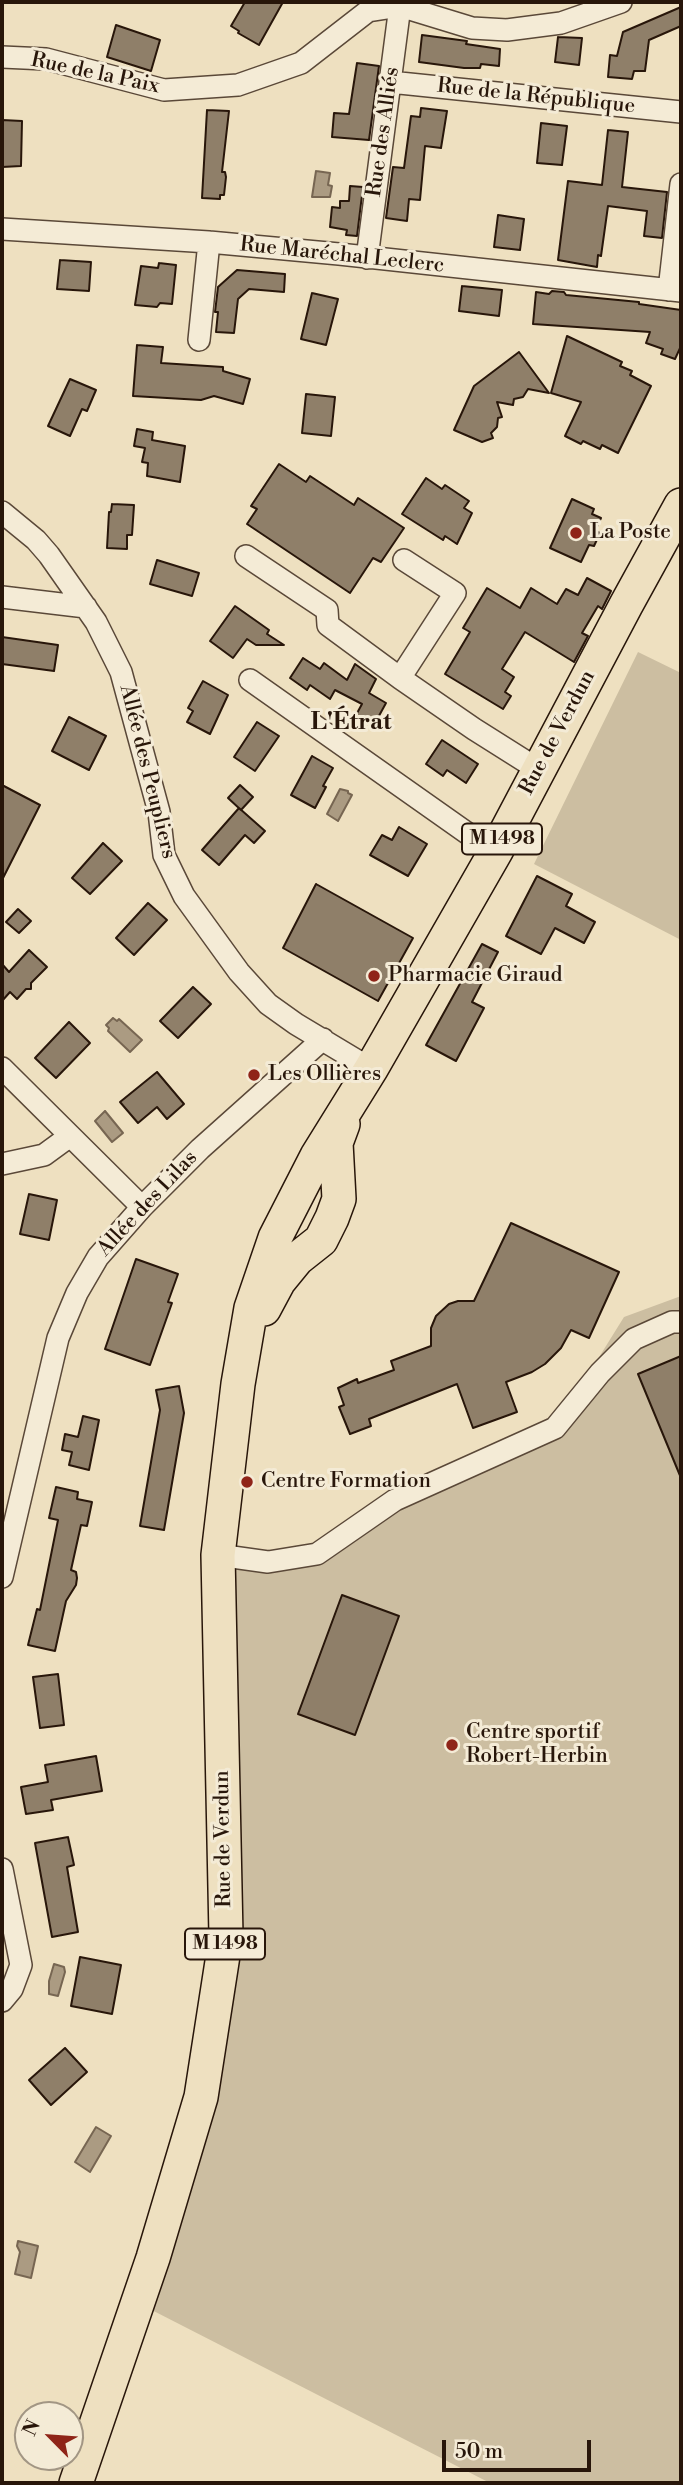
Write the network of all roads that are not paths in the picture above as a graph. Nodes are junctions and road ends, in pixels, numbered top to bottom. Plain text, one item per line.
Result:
1 (621, 2) edge
2 (400, 6) junction
3 (2, 57) edge
4 (390, 82) junction
5 (681, 112) edge
6 (681, 184) edge
7 (2, 229) edge
8 (209, 243) junction
9 (367, 258) junction
10 (675, 290) edge
11 (199, 340) dead end
12 (681, 505) edge
13 (2, 512) edge
14 (246, 556) dead end
15 (404, 560) dead end
16 (2, 597) edge
17 (86, 607) junction
18 (400, 678) junction
19 (250, 680) dead end
20 (539, 770) junction
21 (496, 851) junction
22 (323, 1039) junction
23 (2, 1068) edge
24 (371, 1069) junction
25 (70, 1136) junction
26 (2, 1164) edge
27 (142, 1207) junction
28 (681, 1322) edge
29 (218, 1555) junction
30 (2, 1577) edge
31 (2, 1870) edge
32 (2, 2001) edge
33 (76, 2483) edge

1 - 2 street, Rue de la Paix
2 - 3 street, Rue de la Paix
2 - 4 street, Rue des Alliés
4 - 5 street, Rue de la République
4 - 9 street, Rue des Alliés
6 - 10 street
7 - 8 street, Rue Maréchal Leclerc
8 - 9 street, Rue Maréchal Leclerc
8 - 11 street
9 - 10 street, Rue Maréchal Leclerc
12 - 20 main road, Rue de Verdun / M 1498
13 - 17 street, Allée des Peupliers
14 - 18 street
15 - 18 street
16 - 17 street
17 - 22 street, Allée des Peupliers
18 - 20 street
19 - 21 street
20 - 21 main road, Rue de Verdun / M 1498
21 - 24 main road, Rue de Verdun / M 1498
22 - 24 street, Allée des Peupliers
22 - 27 street, Allée des Lilas
23 - 25 street
24 - 29 main road, Rue de Verdun / M 1498
25 - 26 street
25 - 27 street
27 - 30 street, Allée des Lilas
28 - 29 street
29 - 33 main road, Rue de Verdun / M 1498
31 - 32 street

